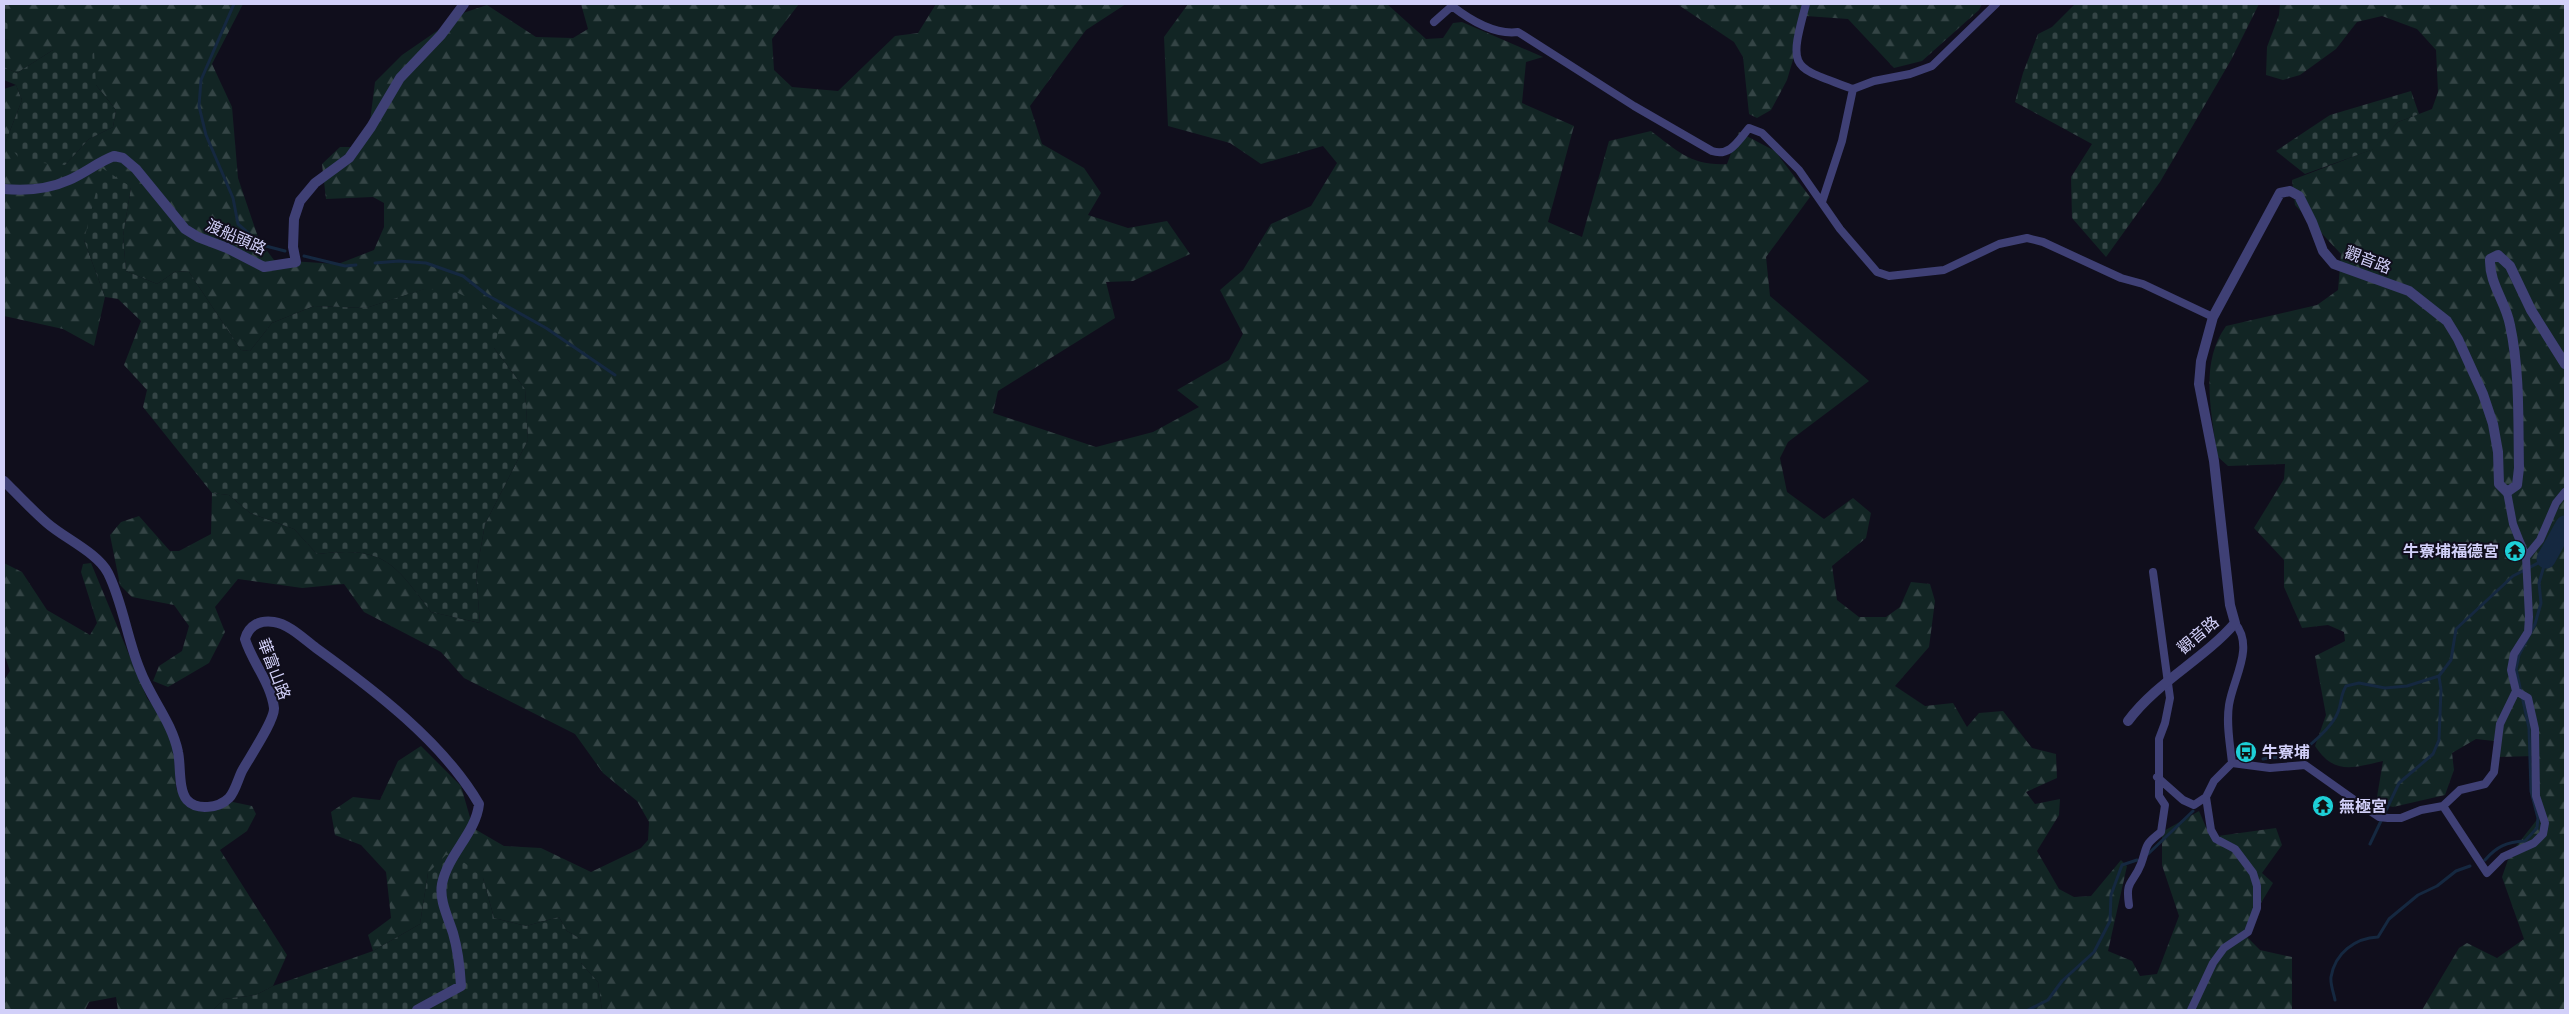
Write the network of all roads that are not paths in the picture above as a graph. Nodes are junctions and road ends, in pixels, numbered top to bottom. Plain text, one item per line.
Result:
1 (464, 4) edge
2 (1806, 4) edge
3 (1996, 4) edge
4 (1452, 5) edge
5 (1434, 22) dead end
6 (1853, 89) junction
7 (4, 189) edge
8 (1822, 202) junction
9 (2213, 317) junction
10 (2565, 364) edge
11 (4, 481) edge
12 (2507, 492) junction
13 (2565, 492) edge
14 (2525, 561) junction
15 (2153, 572) dead end
16 (2235, 623) junction
17 (2168, 682) junction
18 (2516, 691) junction
19 (2128, 721) dead end
20 (2232, 763) junction
21 (2157, 777) junction
22 (2206, 797) junction
23 (2442, 806) junction
24 (2129, 905) dead end
25 (417, 1010) edge
26 (2190, 1010) edge

1 - 7 street, 渡船頭路
2 - 6 street
3 - 6 street
4 - 5 street
4 - 8 street
6 - 8 street
8 - 9 street
9 - 12 street, 觀音路
9 - 16 street, 觀音路
10 - 12 street
11 - 25 street, 華富山路
12 - 14 street
13 - 14 street
14 - 18 street
15 - 17 street
16 - 17 street, 觀音路
16 - 20 street
17 - 19 street, 觀音路
17 - 21 street
18 - 23 street
18 - 23 street
20 - 22 street
20 - 23 street
21 - 22 street
21 - 24 street
22 - 26 street

